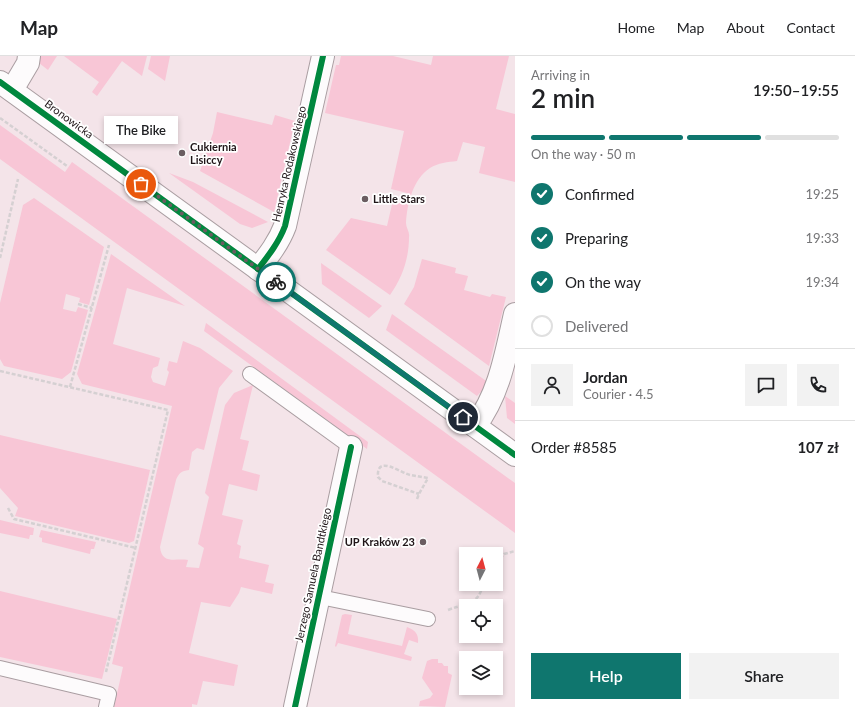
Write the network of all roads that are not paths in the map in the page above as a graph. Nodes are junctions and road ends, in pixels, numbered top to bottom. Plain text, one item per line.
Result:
1 (29, 56) edge
2 (324, 56) edge
3 (6, 86) edge
4 (258, 269) junction
5 (515, 314) edge
6 (250, 374) dead end
7 (475, 426) junction
8 (351, 447) joint
9 (515, 455) edge
10 (320, 597) junction
11 (428, 619) road end
12 (0, 668) edge
13 (106, 707) edge
14 (295, 707) edge

1 - 3 street
2 - 4 street, Henryka Rodakowskiego
3 - 4 street, Bronowicka
4 - 7 street, Bronowicka
5 - 7 street
6 - 8 lane
7 - 9 street, Bronowicka
8 - 10 street, Jerzego Samuela Bandtkiego
10 - 11 lane
10 - 14 street, Jerzego Samuela Bandtkiego
12 - 13 lane

